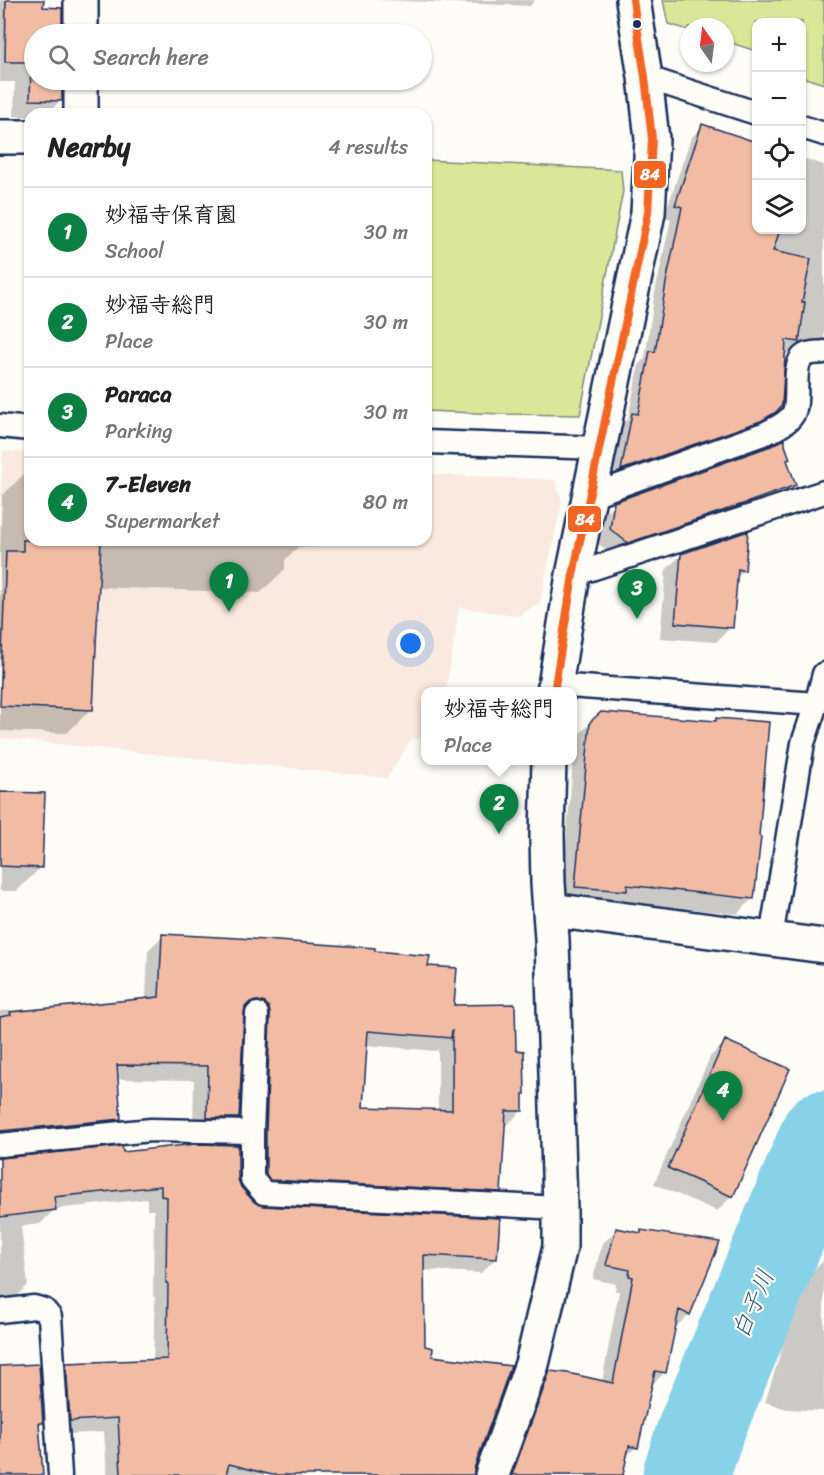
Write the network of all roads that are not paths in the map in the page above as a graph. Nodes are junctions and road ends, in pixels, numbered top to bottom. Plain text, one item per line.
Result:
1 (81, 0) edge
2 (633, 0) edge
3 (81, 24) edge
4 (645, 77) junction
5 (81, 90) edge
6 (81, 108) edge
7 (752, 112) edge
8 (806, 129) edge
9 (824, 134) edge
10 (0, 137) edge
11 (24, 137) edge
12 (824, 352) edge
13 (0, 426) edge
14 (24, 428) edge
15 (432, 442) edge
16 (600, 448) junction
17 (824, 492) edge
18 (590, 496) junction
19 (573, 575) junction
20 (824, 674) edge
21 (554, 687) edge
22 (577, 689) edge
23 (816, 704) junction
24 (549, 765) edge
25 (551, 910) junction
26 (771, 938) junction
27 (824, 946) edge
28 (257, 1014) dead end
29 (252, 1132) junction
30 (0, 1145) edge
31 (560, 1208) junction
32 (0, 1311) edge
33 (60, 1475) edge
34 (492, 1475) edge

1 - 3 street
2 - 4 street
4 - 7 lane
4 - 16 street
5 - 6 street
8 - 9 lane
10 - 11 street
12 - 18 lane
13 - 14 lane
15 - 16 lane
16 - 18 street
17 - 19 lane
18 - 19 street
19 - 21 street
20 - 23 lane
22 - 23 lane
23 - 26 lane
24 - 25 street
25 - 26 street
25 - 31 street
26 - 27 street
28 - 29 lane
29 - 30 lane
29 - 31 lane
31 - 34 street
32 - 33 lane

